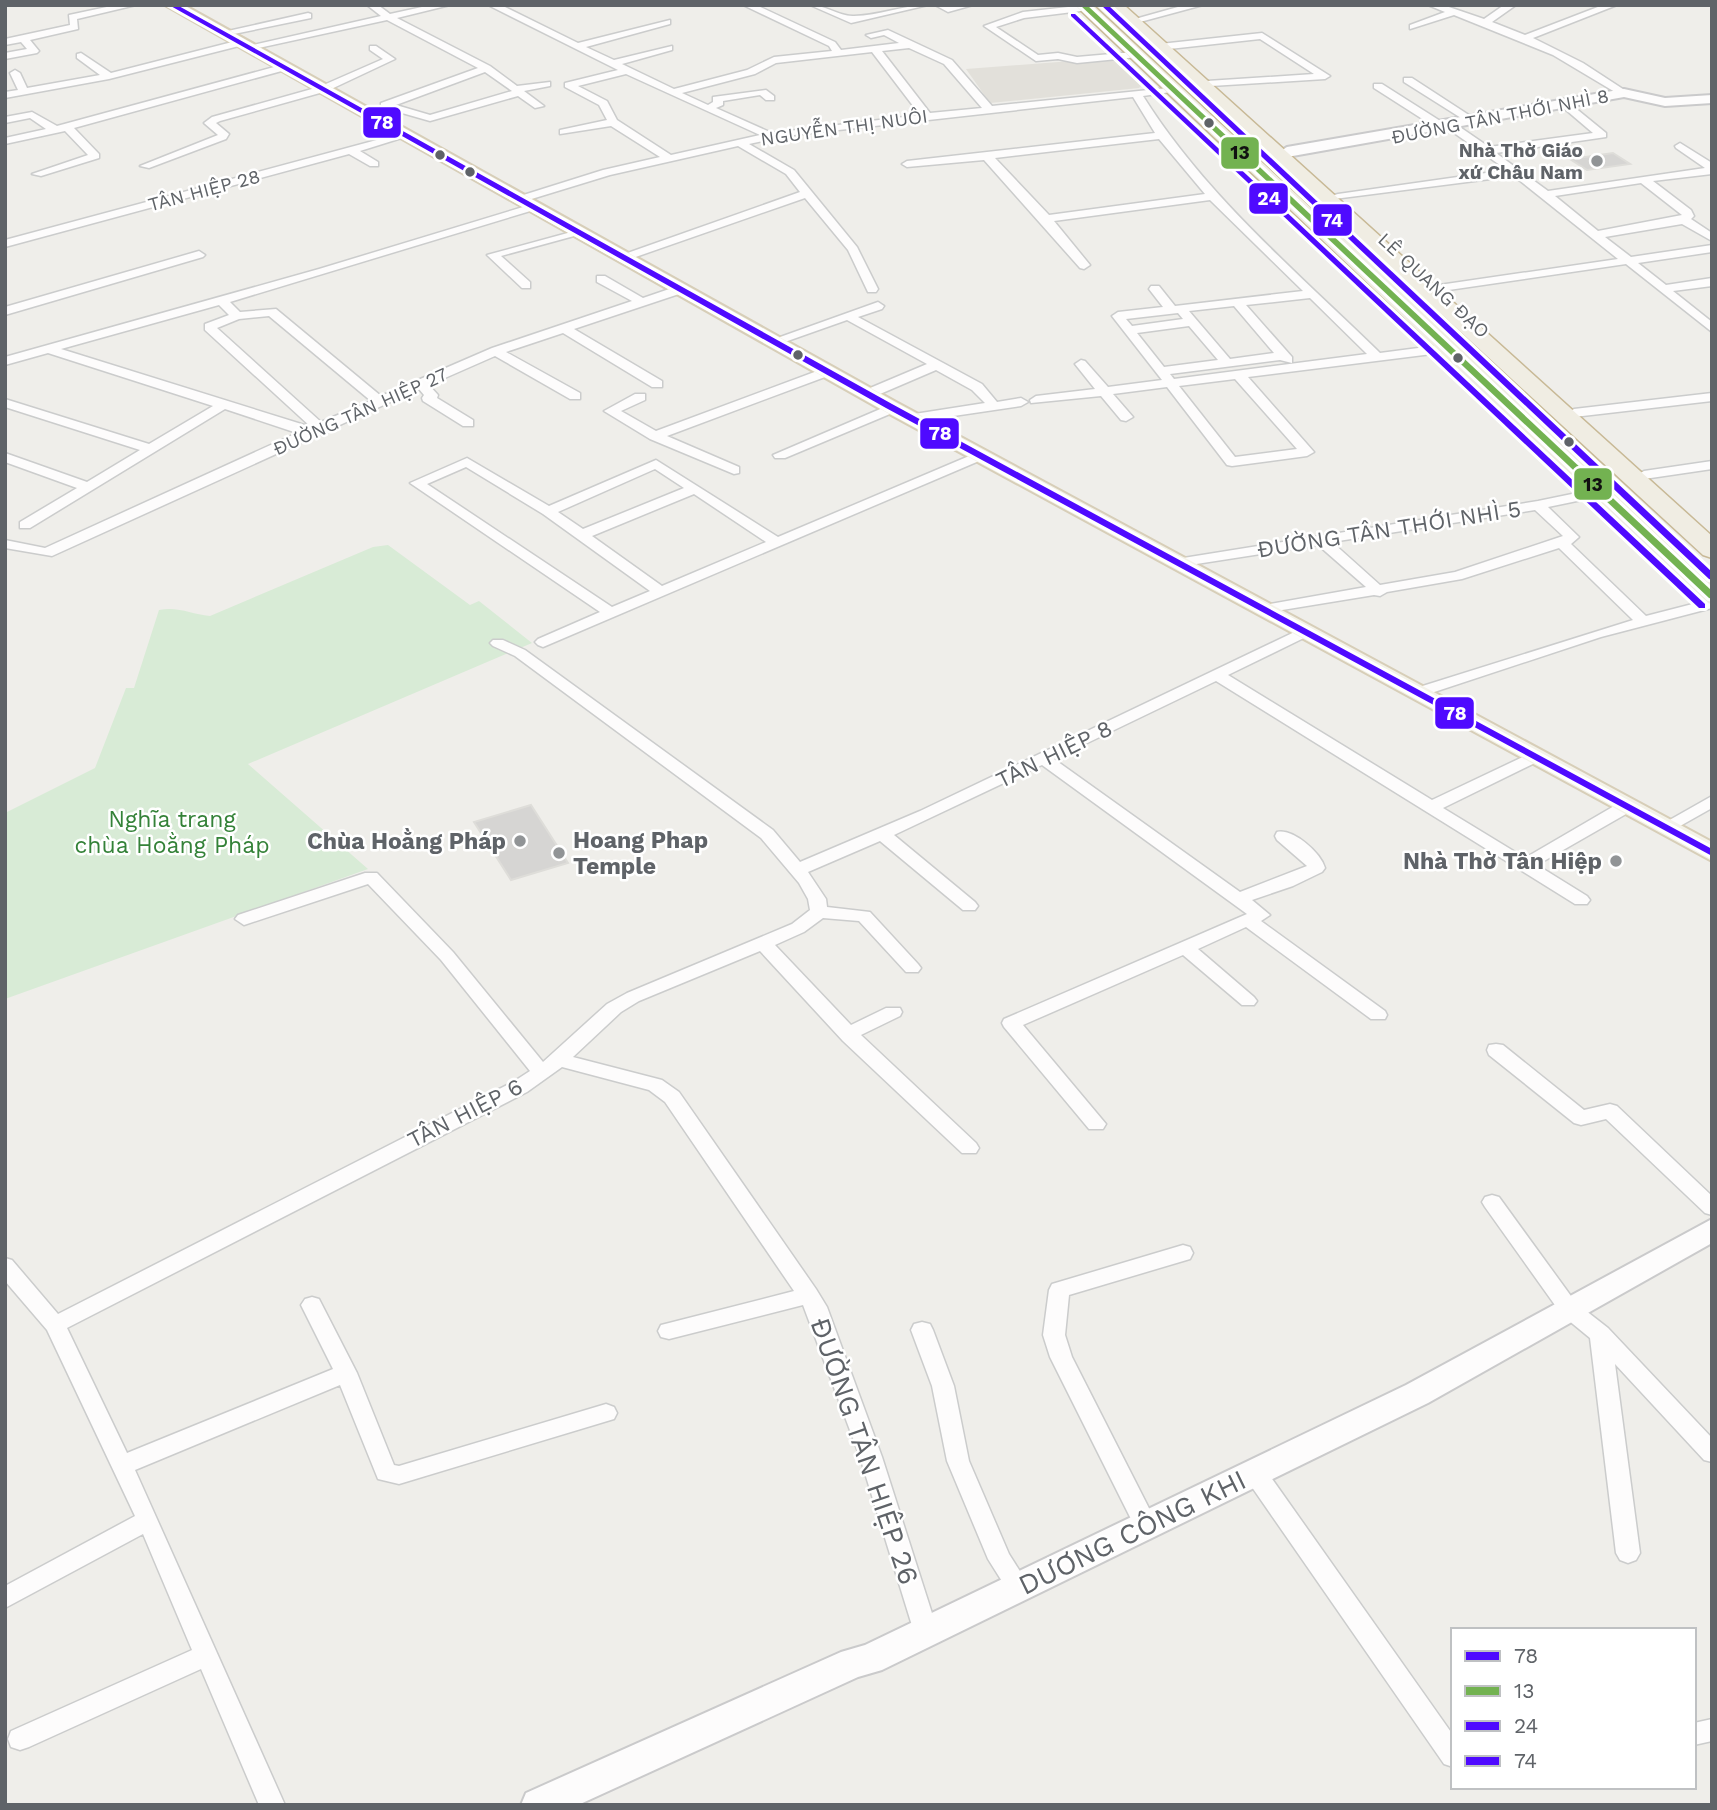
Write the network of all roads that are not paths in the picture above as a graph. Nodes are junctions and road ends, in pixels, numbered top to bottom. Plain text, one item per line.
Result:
1 (131, 5) edge
2 (172, 5) edge
3 (372, 5) edge
4 (445, 5) edge
5 (493, 5) edge
6 (748, 5) edge
7 (815, 5) edge
8 (923, 5) edge
9 (940, 5) edge
10 (968, 5) edge
11 (1114, 5) edge
12 (1125, 5) edge
13 (1198, 5) edge
14 (1433, 5) edge
15 (1511, 5) edge
16 (1612, 5) edge
17 (1087, 6) edge
18 (1453, 12) junction
19 (887, 13) junction
20 (308, 16) dead end
21 (391, 19) junction
22 (1140, 19) junction
23 (667, 22) dead end
24 (902, 22) dead end
25 (1486, 22) junction
26 (1413, 27) dead end
27 (871, 35) dead end
28 (23, 38) junction
29 (1523, 39) junction
30 (238, 41) junction
31 (5, 42) edge
32 (910, 45) junction
33 (577, 46) junction
34 (1164, 46) junction
35 (373, 48) dead end
36 (669, 48) dead end
37 (874, 48) junction
38 (838, 53) junction
39 (1134, 55) junction
40 (81, 56) dead end
41 (5, 57) edge
42 (614, 63) junction
43 (285, 67) junction
44 (486, 68) junction
45 (629, 70) junction
46 (15, 73) dead end
47 (109, 76) junction
48 (1408, 80) dead end
49 (546, 84) dead end
50 (1192, 86) junction
51 (1378, 86) dead end
52 (323, 89) junction
53 (517, 91) junction
54 (24, 92) junction
55 (674, 92) junction
56 (1136, 93) junction
57 (1624, 93) junction
58 (5, 95) edge
59 (770, 98) dead end
60 (1712, 99) edge
61 (1564, 104) junction
62 (386, 105) junction
63 (539, 106) dead end
64 (709, 108) junction
65 (989, 109) junction
66 (365, 113) junction
67 (926, 115) junction
68 (5, 120) edge
69 (1472, 121) junction
70 (613, 122) junction
71 (1446, 126) junction
72 (61, 128) junction
73 (564, 132) dead end
74 (403, 135) junction
75 (771, 135) junction
76 (1162, 135) junction
77 (5, 141) edge
78 (738, 142) junction
79 (1681, 146) dead end
80 (352, 150) junction
81 (1486, 151) junction
82 (1287, 152) junction
83 (987, 156) junction
84 (667, 157) junction
85 (374, 164) dead end
86 (907, 164) dead end
87 (145, 166) dead end
88 (1712, 170) edge
89 (1517, 172) junction
90 (37, 174) dead end
91 (1643, 179) junction
92 (808, 193) junction
93 (1543, 195) junction
94 (1213, 196) junction
95 (1338, 197) junction
96 (527, 203) junction
97 (1046, 219) junction
98 (1684, 220) junction
99 (579, 233) junction
100 (1594, 235) junction
101 (1712, 238) edge
102 (5, 244) edge
103 (1712, 248) edge
104 (199, 255) dead end
105 (624, 258) junction
106 (1626, 260) junction
107 (1084, 265) dead end
108 (601, 279) dead end
109 (1712, 282) edge
110 (526, 285) dead end
111 (681, 289) junction
112 (872, 289) dead end
113 (1155, 289) dead end
114 (1439, 289) junction
115 (1662, 289) junction
116 (1313, 294) junction
117 (220, 299) junction
118 (640, 301) junction
119 (1237, 302) junction
120 (878, 306) dead end
121 (1176, 309) junction
122 (5, 310) edge
123 (237, 316) junction
124 (848, 316) junction
125 (1192, 322) junction
126 (562, 327) junction
127 (1712, 328) edge
128 (1129, 330) junction
129 (775, 341) junction
130 (5, 344) edge
131 (1457, 347) junction
132 (48, 349) junction
133 (496, 351) junction
134 (31, 353) junction
135 (1283, 356) junction
136 (1377, 357) junction
137 (5, 360) edge
138 (1227, 363) junction
139 (1081, 364) dead end
140 (936, 365) junction
141 (1297, 367) junction
142 (828, 371) junction
143 (1159, 371) junction
144 (1238, 374) junction
145 (420, 383) junction
146 (1168, 383) junction
147 (657, 384) dead end
148 (1103, 391) junction
149 (868, 394) junction
150 (575, 396) dead end
151 (640, 397) dead end
152 (1712, 397) edge
153 (379, 401) junction
154 (5, 403) edge
155 (222, 405) junction
156 (994, 406) junction
157 (892, 408) junction
158 (1574, 413) junction
159 (1126, 417) dead end
160 (913, 418) junction
161 (468, 423) dead end
162 (314, 430) junction
163 (655, 436) junction
164 (151, 449) junction
165 (780, 455) dead end
166 (981, 455) junction
167 (5, 457) edge
168 (1712, 465) edge
169 (734, 470) dead end
170 (1644, 475) junction
171 (86, 486) junction
172 (695, 489) junction
173 (1601, 492) junction
174 (1538, 505) junction
175 (548, 511) junction
176 (25, 525) dead end
177 (582, 535) junction
178 (1712, 537) edge
179 (1321, 540) junction
180 (775, 541) junction
181 (1562, 543) junction
182 (5, 544) edge
183 (1712, 550) edge
184 (1177, 563) junction
185 (1712, 575) edge
186 (660, 591) junction
187 (1380, 592) junction
188 (1712, 596) edge
189 (1712, 603) edge
190 (1264, 609) junction
191 (610, 612) junction
192 (1643, 621) junction
193 (1307, 631) junction
194 (543, 642) dead end
195 (498, 643) dead end
196 (1217, 676) junction
197 (1419, 692) junction
198 (1535, 757) junction
199 (1043, 759) junction
200 (1712, 801) edge
201 (1627, 806) junction
202 (1431, 807) junction
203 (1667, 826) junction
204 (883, 835) junction
205 (1283, 836) dead end
206 (1712, 853) edge
207 (1525, 865) junction
208 (797, 870) junction
209 (1238, 899) junction
210 (1581, 900) dead end
211 (969, 906) dead end
212 (819, 912) junction
213 (244, 919) dead end
214 (1248, 920) junction
215 (762, 943) junction
216 (1185, 947) junction
217 (912, 968) dead end
218 (1248, 1001) dead end
219 (893, 1012) dead end
220 (1378, 1015) dead end
221 (848, 1034) junction
222 (1496, 1050) dead end
223 (559, 1060) junction
224 (541, 1072) junction
225 (1096, 1124) dead end
226 (969, 1148) dead end
227 (1492, 1202) dead end
228 (1712, 1208) edge
229 (1712, 1230) edge
230 (1183, 1253) dead end
231 (5, 1266) edge
232 (808, 1295) junction
233 (312, 1305) dead end
234 (1569, 1310) junction
235 (55, 1325) junction
236 (922, 1330) dead end
237 (669, 1331) dead end
238 (1600, 1334) junction
239 (346, 1373) junction
240 (606, 1413) dead end
241 (1712, 1453) edge
242 (122, 1465) junction
243 (1255, 1473) junction
244 (148, 1520) junction
245 (1146, 1526) junction
246 (1628, 1553) dead end
247 (1018, 1587) junction
248 (5, 1598) edge
249 (926, 1632) junction
250 (206, 1656) junction
251 (20, 1739) dead end
252 (1451, 1753) edge
253 (271, 1805) edge
254 (538, 1805) edge

1 - 28 street
2 - 30 main road
3 - 21 street
4 - 21 street
5 - 33 street
6 - 38 street
7 - 19 street
8 - 19 street
9 - 10 street
11 - 34 highway, LÊ QUANG ĐẠO
12 - 22 highway, LÊ QUANG ĐẠO
13 - 22 street
14 - 18 street
15 - 25 street
16 - 29 street
17 - 39 highway, LÊ QUANG ĐẠO
17 - 39 street
17 - 50 highway, LÊ QUANG ĐẠO
18 - 25 street
18 - 26 street
19 - 24 street
20 - 30 street
21 - 30 street
21 - 44 street
22 - 34 highway, LÊ QUANG ĐẠO
23 - 33 street
25 - 29 street
27 - 32 street
28 - 31 street
28 - 41 street
29 - 57 street
30 - 43 main road
30 - 47 street
32 - 37 street
32 - 65 street
33 - 42 street
34 - 50 highway, LÊ QUANG ĐẠO
34 - 50 street, NGUYỄN THỊ NUÔI
35 - 52 street
36 - 42 street
37 - 38 street
37 - 67 street
38 - 55 street
39 - 50 highway, LÊ QUANG ĐẠO
40 - 47 street
42 - 45 street
43 - 52 main road
43 - 72 street
44 - 53 street
44 - 62 street
45 - 55 street
45 - 70 street
46 - 54 street
47 - 54 street
48 - 69 street
49 - 53 street
50 - 56 street, NGUYỄN THỊ NUÔI
50 - 82 highway, LÊ QUANG ĐẠO
50 - 131 highway, LÊ QUANG ĐẠO
50 - 183 highway, LÊ QUANG ĐẠO
51 - 71 street
52 - 66 main road
52 - 87 street
53 - 62 street
53 - 63 street
54 - 58 street
55 - 64 street
56 - 65 street, NGUYỄN THỊ NUÔI
56 - 76 street
57 - 60 street, ĐƯỜNG TÂN THỚI NHÌ 8
57 - 61 street, ĐƯỜNG TÂN THỚI NHÌ 8
59 - 64 street
61 - 69 street, ĐƯỜNG TÂN THỚI NHÌ 8
61 - 81 street
62 - 66 street
64 - 75 street
65 - 67 street, NGUYỄN THỊ NUÔI
66 - 74 main road
67 - 75 street, NGUYỄN THỊ NUÔI
68 - 72 street
69 - 71 street, ĐƯỜNG TÂN THỚI NHÌ 8
70 - 73 street
70 - 84 street
71 - 81 street
71 - 82 street, ĐƯỜNG TÂN THỚI NHÌ 8
72 - 77 street
72 - 90 street
74 - 80 street, TÂN HIỆP 28
74 - 96 main road
75 - 78 street, NGUYỄN THỊ NUÔI
76 - 83 street
76 - 94 street
78 - 84 street, NGUYỄN THỊ NUÔI
78 - 92 street
79 - 88 street
80 - 85 street
80 - 102 street, TÂN HIỆP 28
81 - 89 street
82 - 95 highway, LÊ QUANG ĐẠO
83 - 86 street
83 - 97 street
84 - 96 street, NGUYỄN THỊ NUÔI
88 - 91 street
89 - 93 street
89 - 95 street
91 - 93 street
91 - 98 street
92 - 105 street
92 - 112 street
93 - 100 street
94 - 97 street
94 - 116 street
95 - 114 highway, LÊ QUANG ĐẠO
96 - 99 main road
96 - 117 street, NGUYỄN THỊ NUÔI
97 - 107 street
98 - 100 street
98 - 101 street
99 - 105 main road
99 - 110 street
100 - 106 street
103 - 106 street
104 - 122 street
105 - 111 main road
106 - 114 street
106 - 115 street
108 - 118 street
109 - 115 street
111 - 118 street, ĐƯỜNG TÂN HIỆP 27
111 - 129 main road
113 - 121 street
114 - 158 highway, LÊ QUANG ĐẠO
115 - 127 street
116 - 119 street
116 - 136 street
117 - 123 street
117 - 132 street, NGUYỄN THỊ NUÔI
118 - 126 street, ĐƯỜNG TÂN HIỆP 27
119 - 121 street
119 - 135 street
120 - 124 street
121 - 125 street
121 - 128 street
123 - 153 street
123 - 162 street
124 - 129 street
124 - 140 street
125 - 128 street
125 - 138 street
126 - 133 street, ĐƯỜNG TÂN HIỆP 27
126 - 147 street
128 - 143 street
129 - 142 main road
130 - 134 street
131 - 136 street
131 - 173 highway, LÊ QUANG ĐẠO
131 - 185 highway, LÊ QUANG ĐẠO
132 - 134 street, NGUYỄN THỊ NUÔI
132 - 155 street
133 - 145 street, ĐƯỜNG TÂN HIỆP 27
133 - 150 street
134 - 137 street, NGUYỄN THỊ NUÔI
135 - 138 street
135 - 141 street
136 - 141 street
138 - 143 street
139 - 148 street
140 - 149 street
140 - 156 street
141 - 144 street
142 - 149 main road
142 - 163 street
143 - 146 street
144 - 146 street
144 - 146 street
145 - 153 street, ĐƯỜNG TÂN HIỆP 27
145 - 161 street
146 - 148 street
148 - 156 street
148 - 159 street
149 - 157 main road
151 - 163 street
152 - 158 street
153 - 162 street, ĐƯỜNG TÂN HIỆP 27
154 - 164 street
155 - 162 street
155 - 164 street
156 - 160 street
157 - 160 main road
157 - 165 street
158 - 170 highway, LÊ QUANG ĐẠO
160 - 166 main road
162 - 182 street, ĐƯỜNG TÂN HIỆP 27
163 - 169 street
164 - 171 street
166 - 180 street
166 - 184 main road
167 - 171 street
168 - 170 street
170 - 178 highway, LÊ QUANG ĐẠO
171 - 176 street
172 - 175 street
172 - 177 street
172 - 180 street
173 - 174 street, ĐƯỜNG TÂN THỚI NHÌ 5
173 - 188 highway, LÊ QUANG ĐẠO
174 - 179 street, ĐƯỜNG TÂN THỚI NHÌ 5
174 - 181 street
175 - 177 street
175 - 191 street
177 - 186 street
179 - 184 street, ĐƯỜNG TÂN THỚI NHÌ 5
179 - 187 street
180 - 186 street
181 - 187 street
181 - 192 street
184 - 190 main road
186 - 191 street
187 - 190 street
189 - 192 street
190 - 193 main road
191 - 194 street
192 - 197 street
193 - 196 street, TÂN HIỆP 8
193 - 197 main road
195 - 208 street
196 - 199 street, TÂN HIỆP 8
196 - 202 street
197 - 198 main road
198 - 201 main road
198 - 202 street
199 - 204 street, TÂN HIỆP 8
199 - 209 street
200 - 203 street
201 - 203 main road
201 - 207 street
202 - 207 street
203 - 206 main road
204 - 208 street, TÂN HIỆP 8
204 - 211 street
205 - 209 street
207 - 210 street
208 - 212 street
209 - 214 street
212 - 215 street, TÂN HIỆP 6
212 - 217 street
213 - 224 street
214 - 216 street
214 - 220 street
215 - 221 street
215 - 223 street, TÂN HIỆP 6
216 - 218 street
216 - 225 street
219 - 221 street
221 - 226 street
222 - 228 street
223 - 224 street, TÂN HIỆP 6
223 - 232 street, ĐƯỜNG TÂN HIỆP 26
224 - 235 street, TÂN HIỆP 6
227 - 234 street
229 - 234 street, DƯƠNG CÔNG KHI
230 - 245 street
231 - 235 street
232 - 237 street
232 - 249 street, ĐƯỜNG TÂN HIỆP 26
233 - 239 street
234 - 238 street
234 - 243 street, DƯƠNG CÔNG KHI
235 - 242 street
236 - 247 street
238 - 241 street
238 - 246 street
239 - 240 street
239 - 242 street
242 - 244 street
243 - 245 street, DƯƠNG CÔNG KHI
243 - 252 street
244 - 248 street
244 - 250 street
245 - 247 street, DƯƠNG CÔNG KHI
247 - 249 street, DƯƠNG CÔNG KHI
249 - 254 street, DƯƠNG CÔNG KHI
250 - 251 street
250 - 253 street

